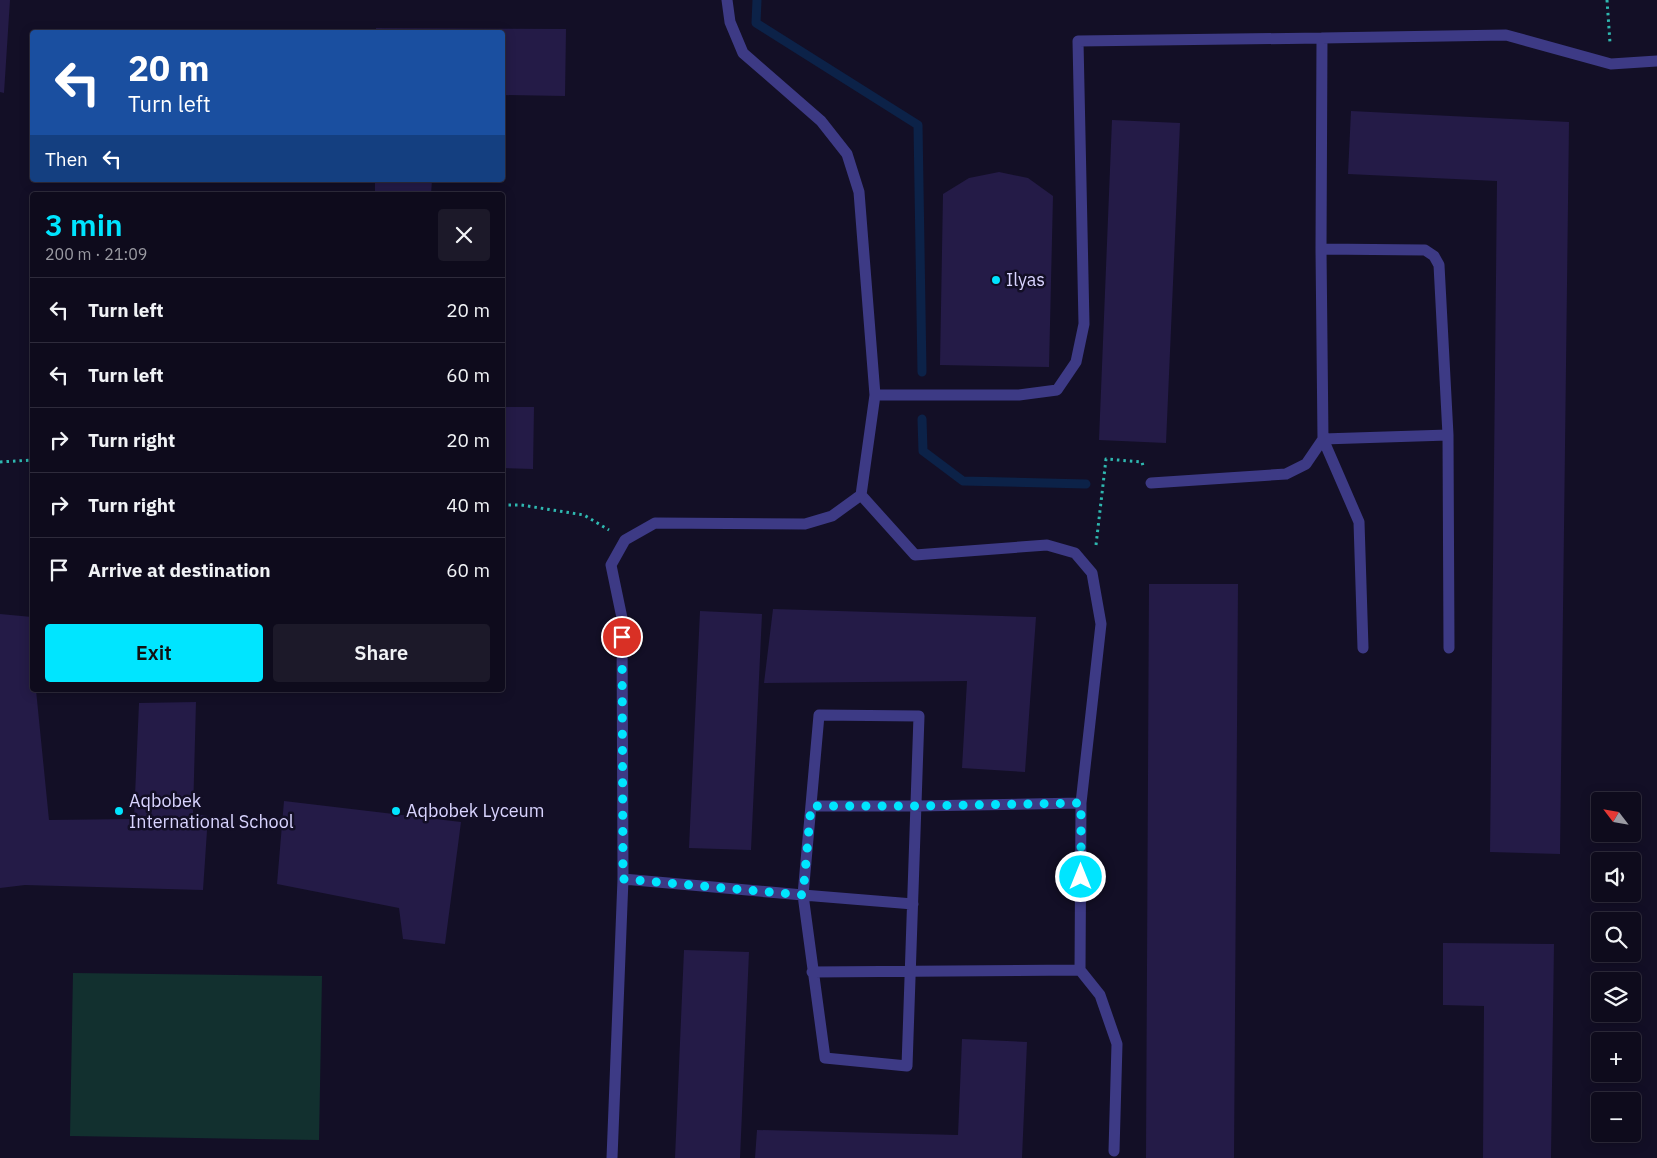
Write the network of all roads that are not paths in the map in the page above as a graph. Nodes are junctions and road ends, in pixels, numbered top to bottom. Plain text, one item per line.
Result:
1 (727, 0) edge
2 (1322, 38) junction
3 (1657, 61) edge
4 (1321, 249) junction
5 (875, 395) junction
6 (1448, 435) junction
7 (1323, 438) junction
8 (1151, 483) road end
9 (860, 495) junction
10 (1363, 648) dead end
11 (1449, 648) dead end
12 (1081, 803) junction
13 (811, 806) junction
14 (916, 806) junction
15 (623, 879) junction
16 (803, 895) junction
17 (913, 904) junction
18 (911, 970) junction
19 (1080, 970) junction
20 (812, 972) junction
21 (1114, 1151) dead end
22 (612, 1158) edge

1 - 5 lane
2 - 3 lane
2 - 4 lane
2 - 5 lane
4 - 6 lane
4 - 7 lane
5 - 9 lane
6 - 7 lane
6 - 11 lane
7 - 8 lane
7 - 10 lane
9 - 12 lane
9 - 15 lane
12 - 14 lane
12 - 19 lane
13 - 14 lane
13 - 14 lane
13 - 16 lane
14 - 17 lane
15 - 16 lane
15 - 22 lane
16 - 17 lane
16 - 20 lane
17 - 18 lane
18 - 19 lane
18 - 20 lane
18 - 20 lane
19 - 21 lane

